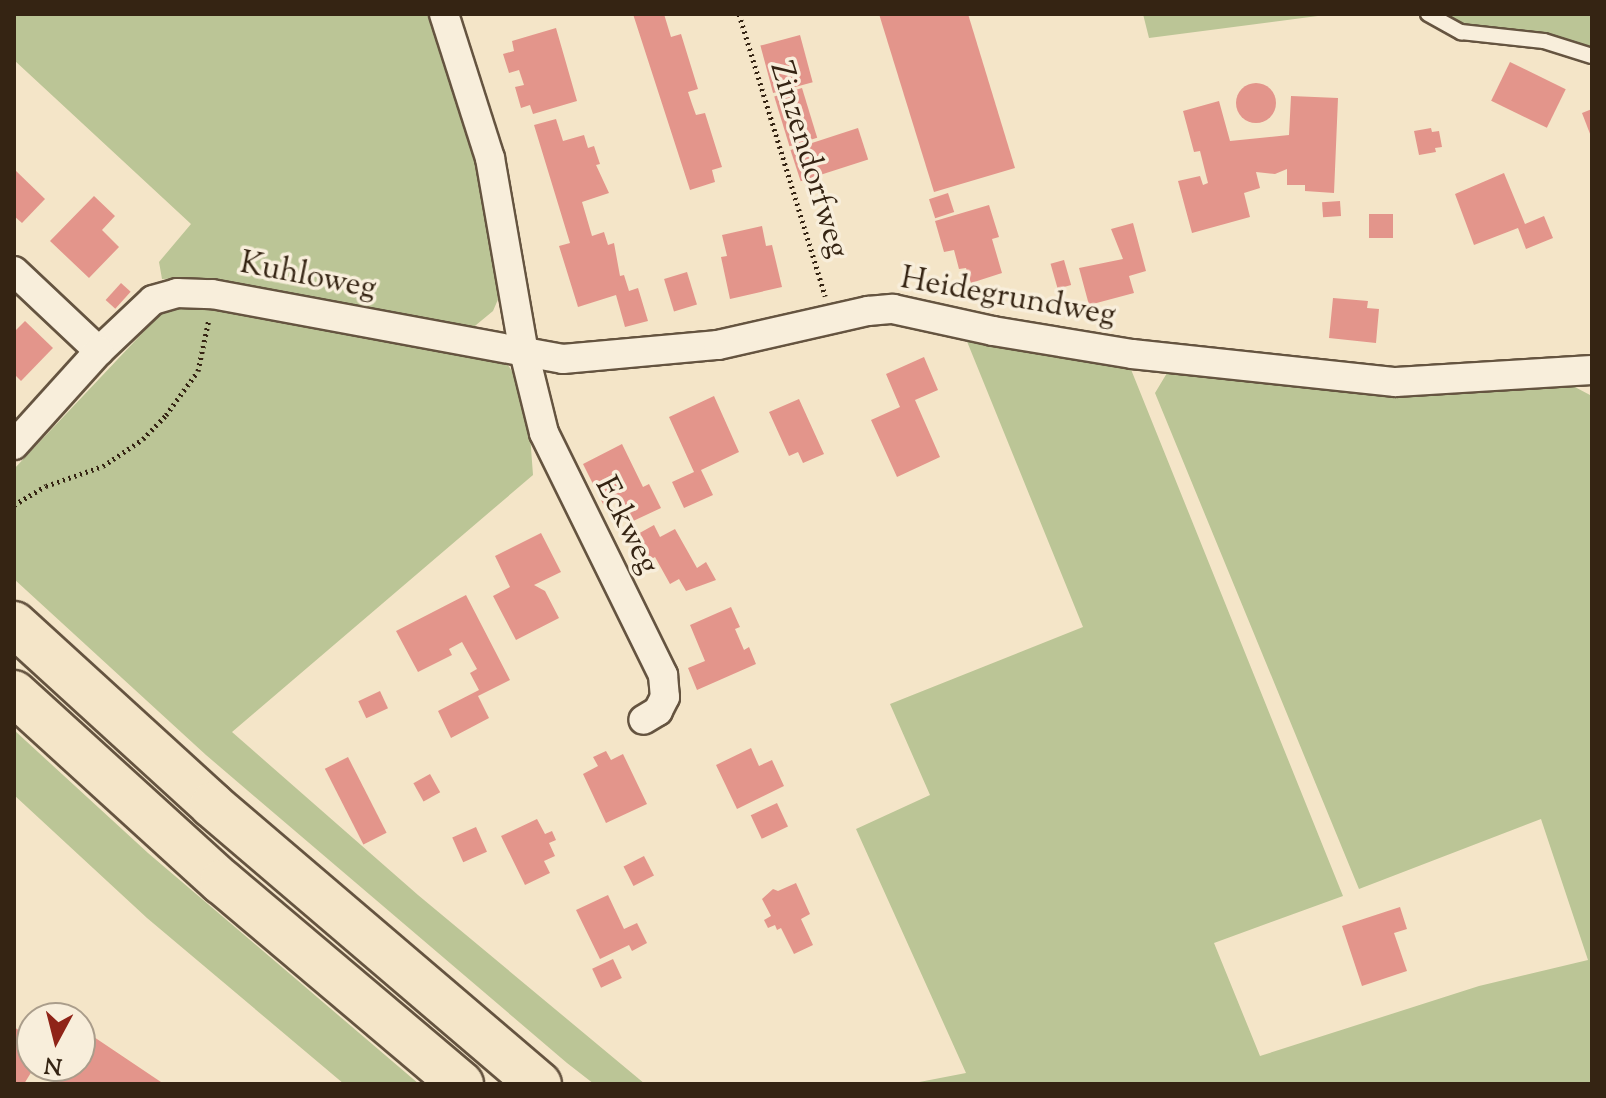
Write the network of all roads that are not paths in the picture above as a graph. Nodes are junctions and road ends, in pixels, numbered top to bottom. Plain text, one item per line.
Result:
1 (444, 14) edge
2 (1428, 14) edge
3 (1592, 56) edge
4 (14, 271) edge
5 (99, 351) junction
6 (524, 352) junction
7 (1592, 370) edge
8 (14, 445) edge
9 (14, 624) edge
10 (14, 693) edge
11 (643, 720) dead end
12 (461, 1084) edge
13 (539, 1084) edge

1 - 6 street
2 - 3 lane
4 - 5 street
5 - 6 street, Kuhloweg
5 - 8 street, Kuhloweg
6 - 7 street, Heidegrundweg
6 - 11 street, Eckweg
9 - 13 highway
10 - 12 highway

